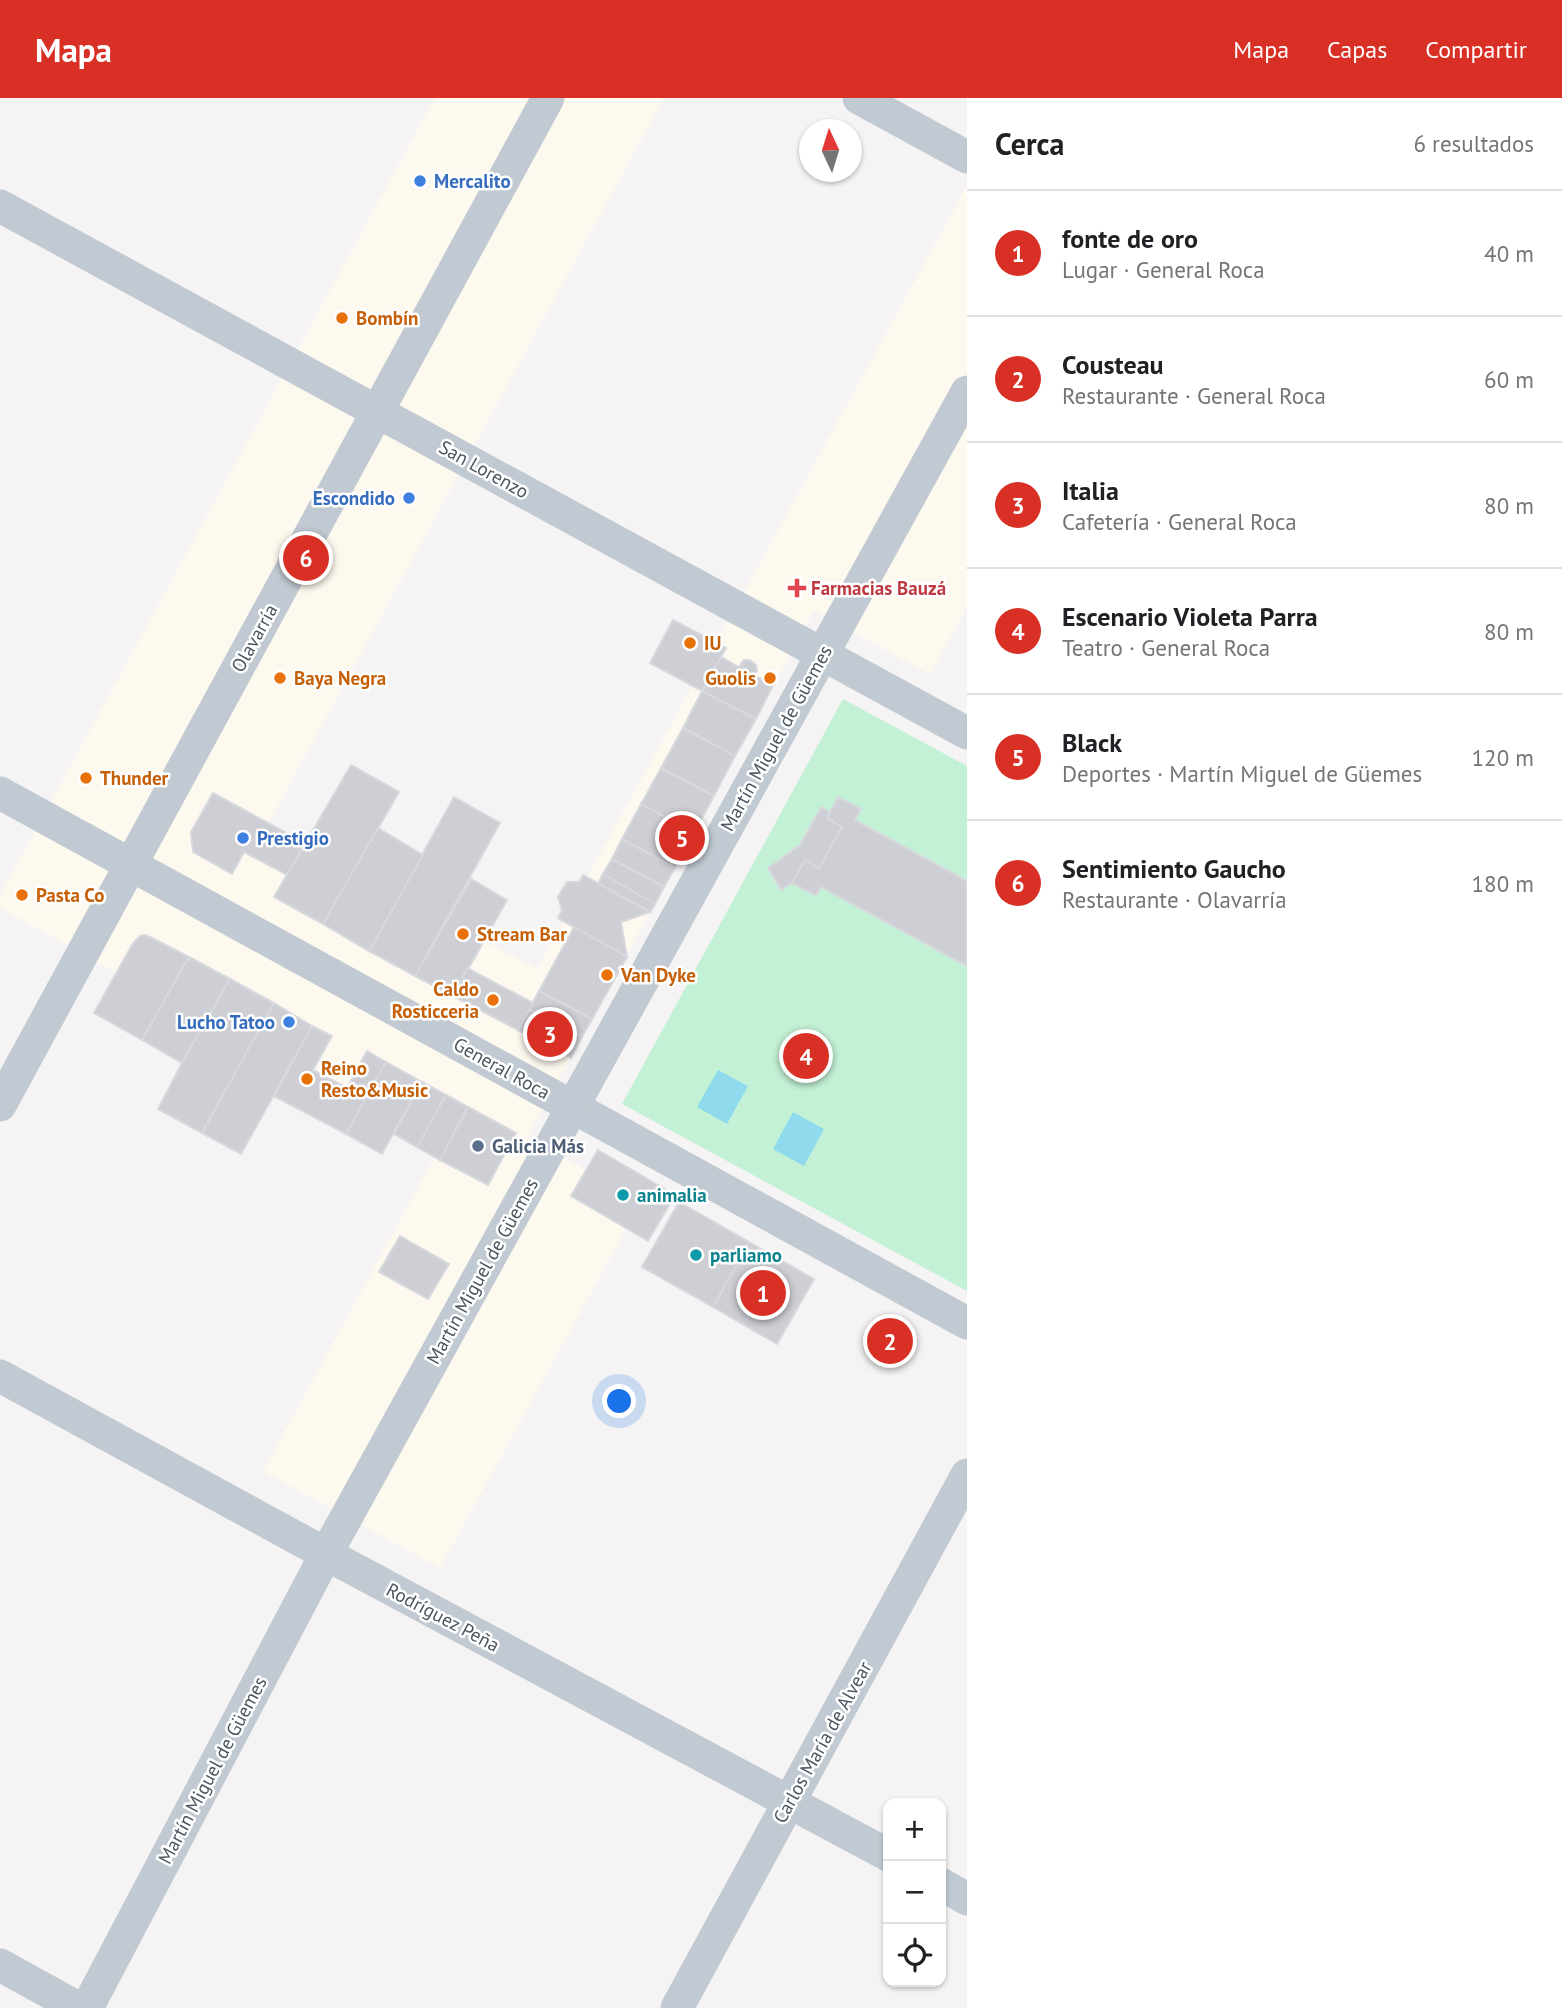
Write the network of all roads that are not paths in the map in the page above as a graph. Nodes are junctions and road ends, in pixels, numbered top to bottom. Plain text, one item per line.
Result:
1 (548, 98) edge
2 (859, 98) edge
3 (967, 157) edge
4 (0, 206) edge
5 (967, 392) edge
6 (377, 411) junction
7 (822, 654) junction
8 (967, 733) edge
9 (0, 793) edge
10 (131, 865) junction
11 (0, 1105) edge
12 (573, 1107) junction
13 (967, 1323) edge
14 (0, 1377) edge
15 (967, 1475) edge
16 (326, 1555) junction
17 (790, 1801) junction
18 (883, 1852) edge
19 (946, 1887) edge
20 (967, 1899) edge
21 (0, 1965) edge
22 (78, 2008) edge
23 (87, 2008) edge
24 (677, 2008) edge

1 - 6 street, Olavarría
2 - 3 street
4 - 6 street, San Lorenzo
5 - 7 street, Martín Miguel de Güemes
6 - 7 street, San Lorenzo
6 - 10 street, Olavarría
7 - 8 street, San Lorenzo
7 - 12 street, Martín Miguel de Güemes
9 - 10 street, General Roca
10 - 11 street, Olavarría
10 - 12 street, General Roca
12 - 13 street, General Roca
12 - 16 street, Martín Miguel de Güemes
14 - 16 street, Rodríguez Peña
15 - 17 street, Carlos María de Alvear
16 - 17 street, Rodríguez Peña
16 - 23 street, Martín Miguel de Güemes
17 - 18 street, Rodríguez Peña
17 - 24 street, Carlos María de Alvear
19 - 20 street
21 - 22 street

